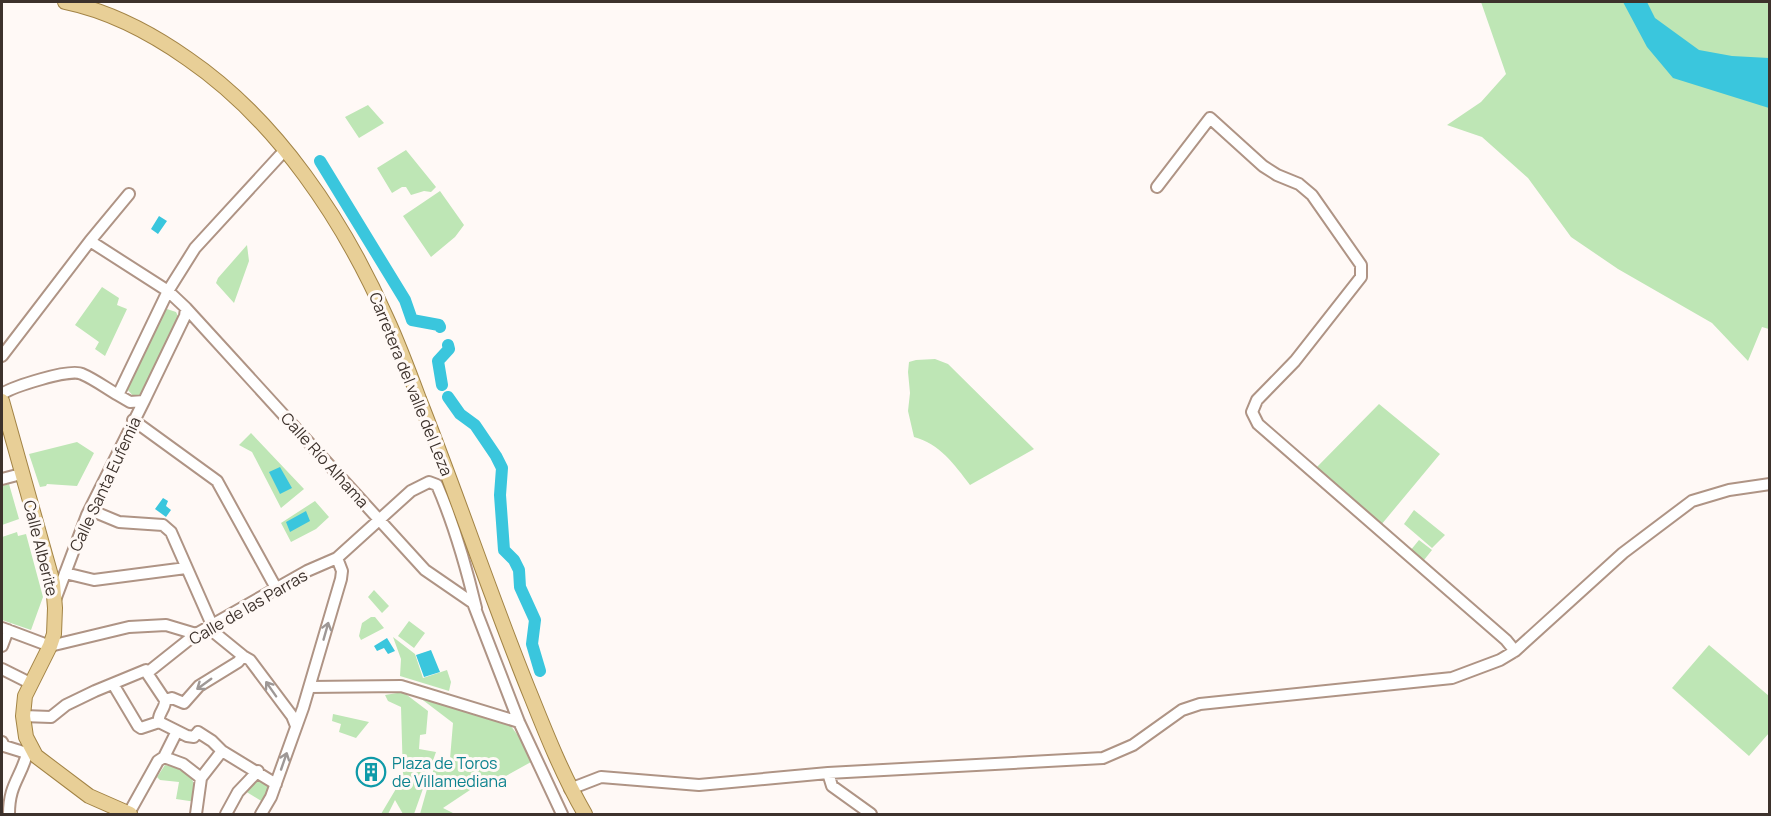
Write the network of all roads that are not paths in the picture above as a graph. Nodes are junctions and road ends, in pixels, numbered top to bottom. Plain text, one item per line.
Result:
1 (65, 2) edge
2 (285, 150) junction
3 (1157, 187) dead end
4 (129, 194) dead end
5 (90, 241) junction
6 (168, 291) junction
7 (183, 304) junction
8 (159, 309) junction
9 (2, 356) edge
10 (2, 394) edge
11 (123, 398) junction
12 (2, 401) edge
13 (144, 401) junction
14 (135, 417) junction
15 (21, 474) junction
16 (2, 479) edge
17 (1770, 484) edge
18 (90, 510) junction
19 (380, 519) junction
20 (337, 558) junction
21 (186, 568) junction
22 (65, 573) junction
23 (276, 588) junction
24 (55, 601) junction
25 (478, 618) junction
26 (211, 625) junction
27 (5, 629) edge
28 (196, 634) junction
29 (2, 646) edge
30 (50, 646) junction
31 (1515, 651) junction
32 (243, 656) junction
33 (2, 669) edge
34 (147, 673) junction
35 (30, 683) junction
36 (113, 684) junction
37 (310, 687) junction
38 (165, 700) junction
39 (23, 716) junction
40 (159, 722) junction
41 (519, 722) junction
42 (296, 726) junction
43 (177, 731) junction
44 (2, 746) edge
45 (222, 751) junction
46 (32, 755) junction
47 (164, 757) junction
48 (258, 771) junction
49 (828, 773) junction
50 (201, 778) junction
51 (276, 784) junction
52 (570, 789) junction
53 (581, 809) edge
54 (9, 814) edge
55 (130, 814) edge
56 (196, 814) edge
57 (226, 814) edge
58 (261, 814) edge
59 (561, 814) edge
60 (871, 814) edge

1 - 2 main road, Carretera del valle del Leza
2 - 6 street, Calle Santa Eufemia
2 - 52 main road, Carretera del valle del Leza
3 - 31 street
4 - 5 street
5 - 6 street
5 - 9 street
6 - 7 street
6 - 8 street, Calle Santa Eufemia
7 - 8 street
7 - 13 street, Calle Santa Eufemia
7 - 19 street, Calle Río Alhama
8 - 11 street, Calle Santa Eufemia
10 - 11 street
11 - 13 street, Calle Santa Eufemia
11 - 14 street
12 - 15 main road, Calle Alberite
13 - 14 street, Calle Santa Eufemia
14 - 18 street, Calle Santa Eufemia
14 - 23 street
15 - 16 street
15 - 24 main road, Calle Alberite
17 - 31 street
18 - 21 street
18 - 22 street, Calle Santa Eufemia
19 - 20 street, Calle de las Parras
19 - 25 street, Calle Río Alhama
19 - 25 street, Calle de las Parras
20 - 23 street, Calle de las Parras
37 -> 20 street
21 - 22 street
21 - 26 street
22 - 24 street, Calle Santa Eufemia
23 - 26 street, Calle de las Parras
24 - 30 main road, Calle Alberite
25 - 41 street
26 - 28 street, Calle de las Parras
26 - 32 street
27 - 29 street
27 - 30 street
28 - 30 street
28 - 34 street, Calle de las Parras
30 - 35 main road, Calle Alberite
31 - 49 street
32 -> 38 street
42 -> 32 street
33 - 35 street
34 - 36 street, Calle de las Parras
34 - 38 street
35 - 39 main road, Calle Alberite
36 - 39 street, Calle de las Parras
36 - 40 street
37 - 41 street
37 - 42 street
38 - 40 street
39 - 46 main road, Calle Alberite
40 - 43 street
41 - 59 street
51 -> 42 street
43 - 45 street
43 - 47 street
44 - 46 street
45 - 48 street
45 - 50 street
46 - 54 street
46 - 55 main road
47 - 50 street
47 - 55 street
48 - 51 street
48 - 57 street
49 - 52 street
49 - 60 street
50 - 56 street
51 - 58 street
52 - 53 main road, Carretera del valle del Leza
53 - 59 street

